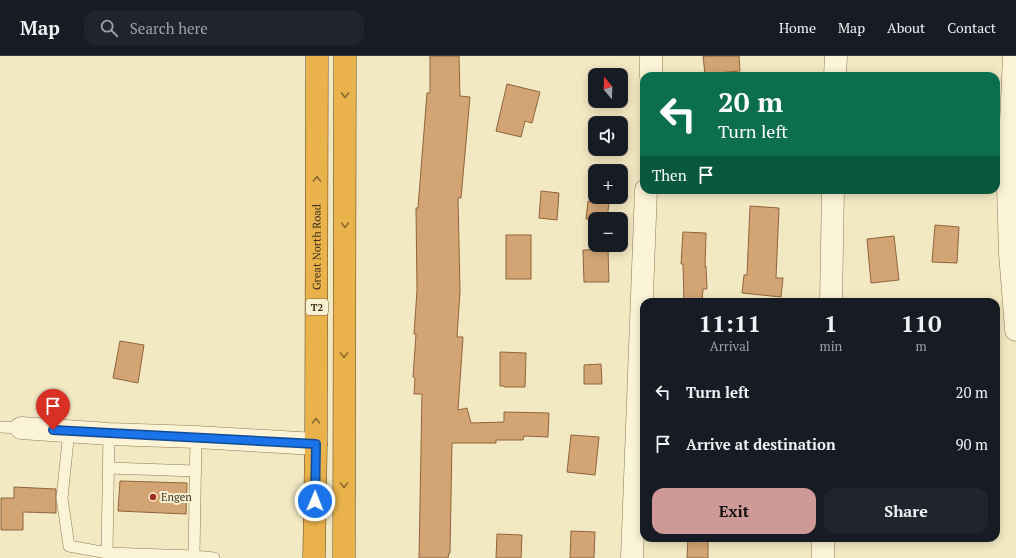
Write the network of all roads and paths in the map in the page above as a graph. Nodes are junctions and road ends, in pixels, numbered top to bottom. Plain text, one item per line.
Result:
1 (317, 56) edge
2 (345, 56) edge
3 (651, 56) edge
4 (836, 56) edge
5 (1014, 56) edge
6 (650, 72) edge
7 (835, 72) edge
8 (646, 194) edge
9 (833, 194) edge
10 (642, 298) edge
11 (830, 298) edge
12 (1016, 330) edge
13 (640, 348) edge
14 (0, 427) edge
15 (22, 428) joint
16 (69, 431) junction
17 (109, 434) junction
18 (196, 437) junction
19 (316, 444) junction
20 (108, 468) junction
21 (196, 471) junction
22 (823, 542) edge
23 (107, 553) junction
24 (194, 556) junction
25 (214, 558) edge
26 (314, 558) edge
27 (344, 558) edge
28 (632, 558) edge
29 (823, 558) edge

19 -> 1 highway, Great North Road / T2
2 -> 27 highway, T2
3 - 6 street
4 - 7 street
5 - 12 street
8 - 10 street
9 - 11 street
13 - 28 street
14 - 15 lane
15 - 16 street
16 - 17 street
16 - 23 lane
17 - 18 street
17 - 20 lane
18 - 19 street
18 - 21 lane
19 - 26 highway, Great North Road / T2
20 - 21 lane
20 - 23 lane
21 - 24 lane
22 - 29 street
23 - 24 lane
24 - 25 lane

